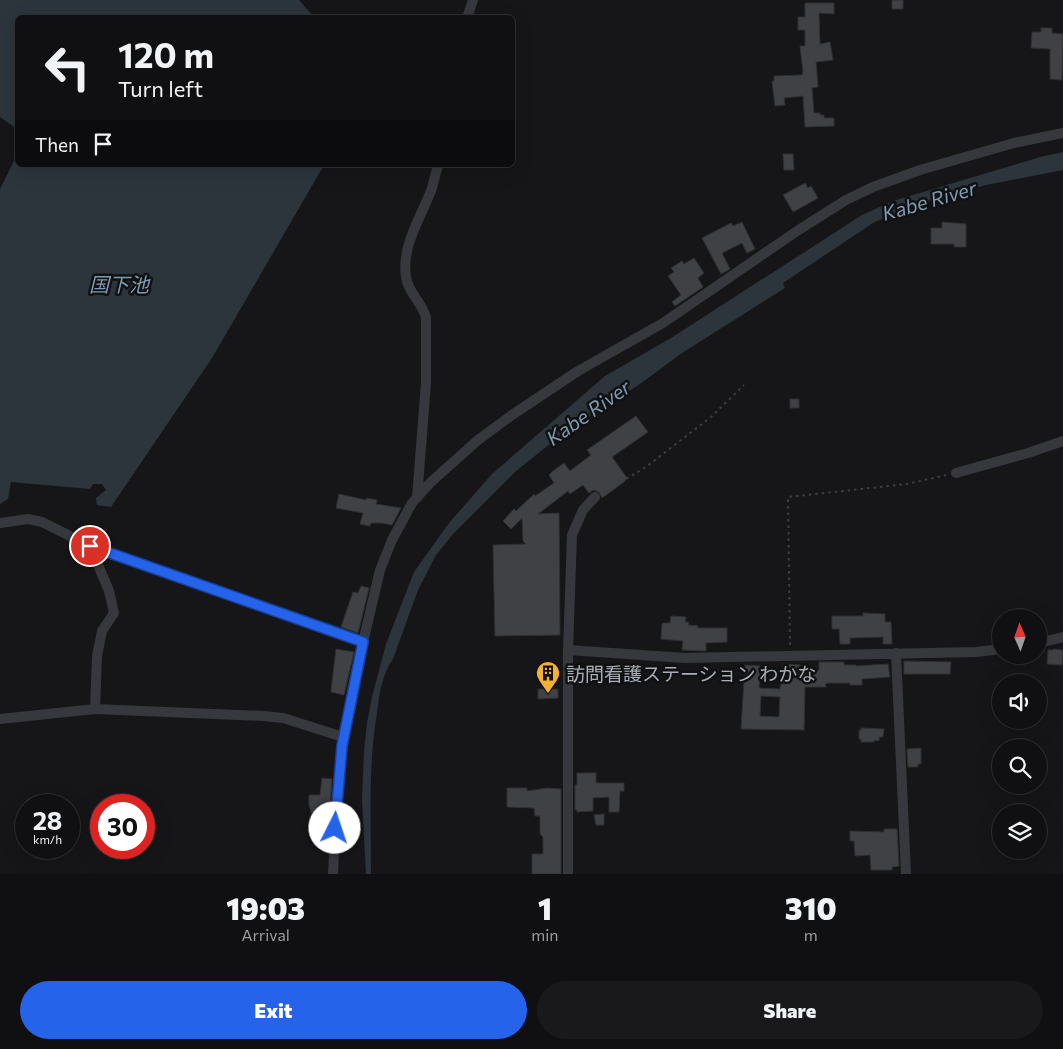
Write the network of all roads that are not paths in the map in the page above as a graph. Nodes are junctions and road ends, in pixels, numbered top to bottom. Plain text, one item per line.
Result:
1 (474, 0) edge
2 (468, 15) edge
3 (1063, 133) edge
4 (437, 167) edge
5 (1063, 441) edge
6 (956, 473) road end
7 (417, 498) junction
8 (595, 498) road end
9 (0, 523) edge
10 (90, 546) junction
11 (1063, 637) edge
12 (1048, 641) edge
13 (363, 642) junction
14 (568, 650) junction
15 (992, 650) edge
16 (896, 653) junction
17 (95, 709) junction
18 (0, 718) edge
19 (343, 737) junction
20 (333, 874) edge
21 (568, 874) edge
22 (906, 874) edge

1 - 2 street
3 - 7 street
4 - 7 street
5 - 6 street
7 - 13 street
8 - 14 street
9 - 10 street
10 - 13 street
10 - 17 street
11 - 12 street
13 - 19 street
14 - 16 street
14 - 21 street
15 - 16 street
16 - 22 street
17 - 18 street
17 - 19 street
19 - 20 street

